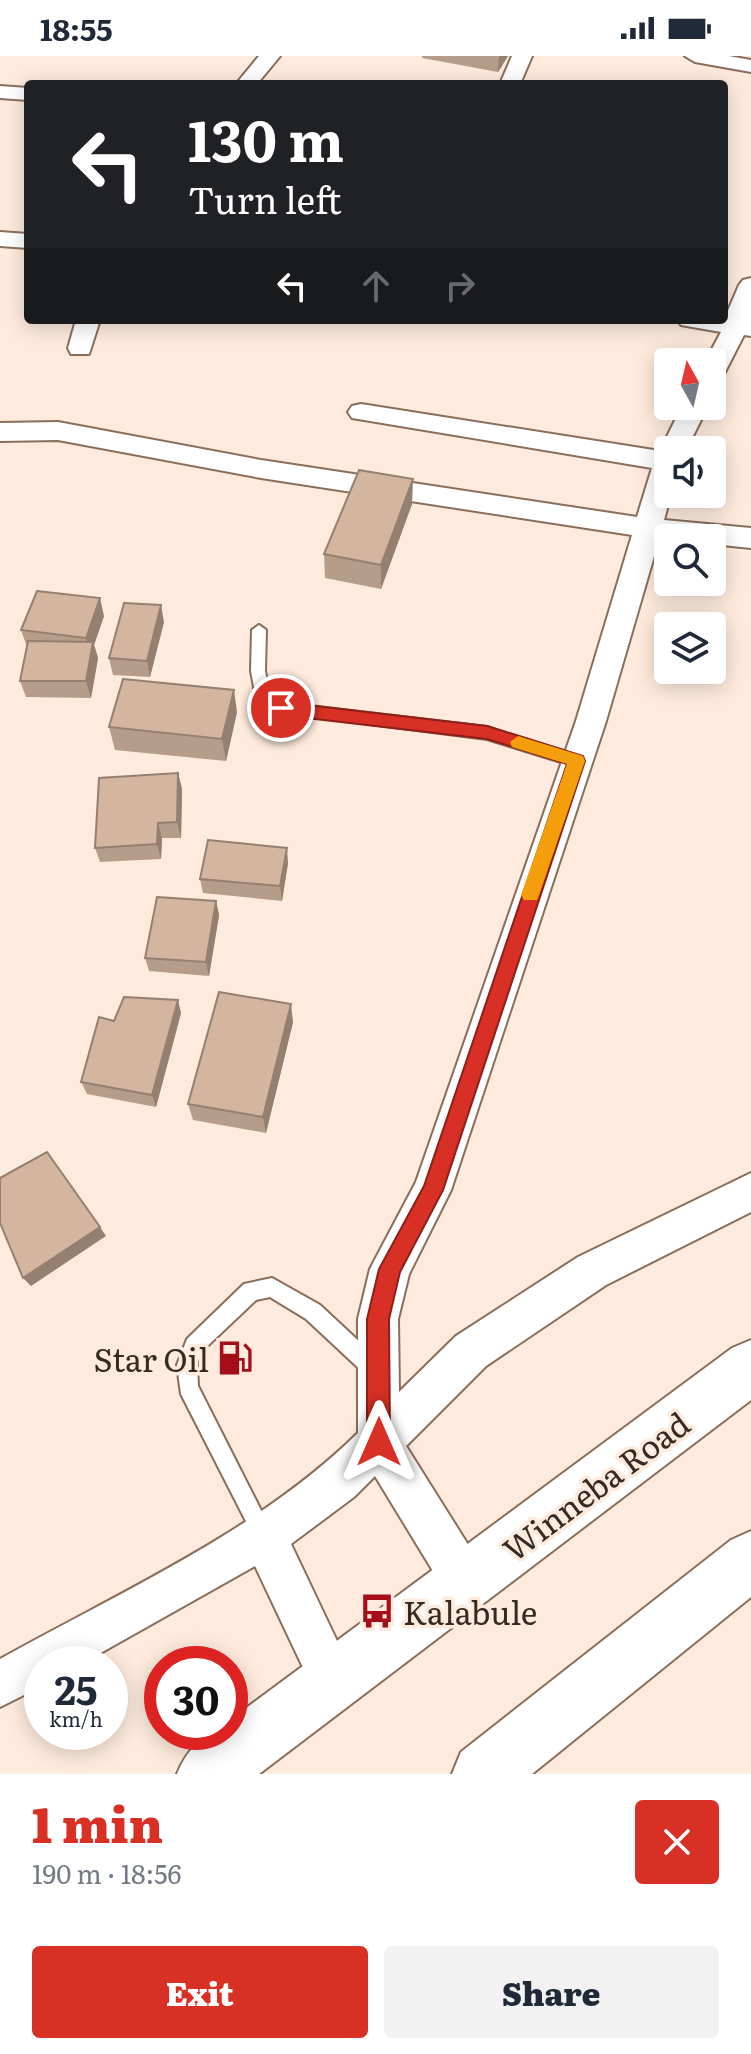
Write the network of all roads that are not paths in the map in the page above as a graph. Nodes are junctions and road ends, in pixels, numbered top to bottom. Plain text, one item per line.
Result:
1 (270, 56) edge
2 (522, 56) edge
3 (695, 56) edge
4 (751, 66) edge
5 (249, 80) edge
6 (512, 80) edge
7 (0, 92) edge
8 (24, 94) edge
9 (0, 239) edge
10 (24, 241) edge
11 (751, 285) edge
12 (87, 324) edge
13 (721, 324) edge
14 (744, 327) edge
15 (80, 348) dead end
16 (726, 353) edge
17 (361, 412) dead end
18 (0, 432) edge
19 (654, 458) edge
20 (654, 508) edge
21 (648, 528) junction
22 (751, 538) edge
23 (259, 630) dead end
24 (577, 761) junction
25 (751, 1192) edge
26 (751, 1367) edge
27 (379, 1374) junction
28 (379, 1442) junction
29 (264, 1537) junction
30 (751, 1560) edge
31 (466, 1583) junction
32 (332, 1679) junction
33 (0, 1684) edge
34 (208, 1774) edge
35 (483, 1774) edge

1 - 5 street
2 - 6 street
3 - 4 street
7 - 8 street
9 - 10 street
11 - 14 street
12 - 15 street
13 - 14 street
14 - 16 street
17 - 19 street
18 - 21 street
20 - 21 street
21 - 22 street
21 - 24 street
23 - 24 lane
24 - 27 street
25 - 28 street
26 - 31 highway, Winneba Road
27 - 28 street
27 - 29 lane
28 - 29 street
28 - 31 street
29 - 32 street
29 - 33 street
30 - 35 highway
31 - 32 highway, Winneba Road
32 - 34 highway, Winneba Road

